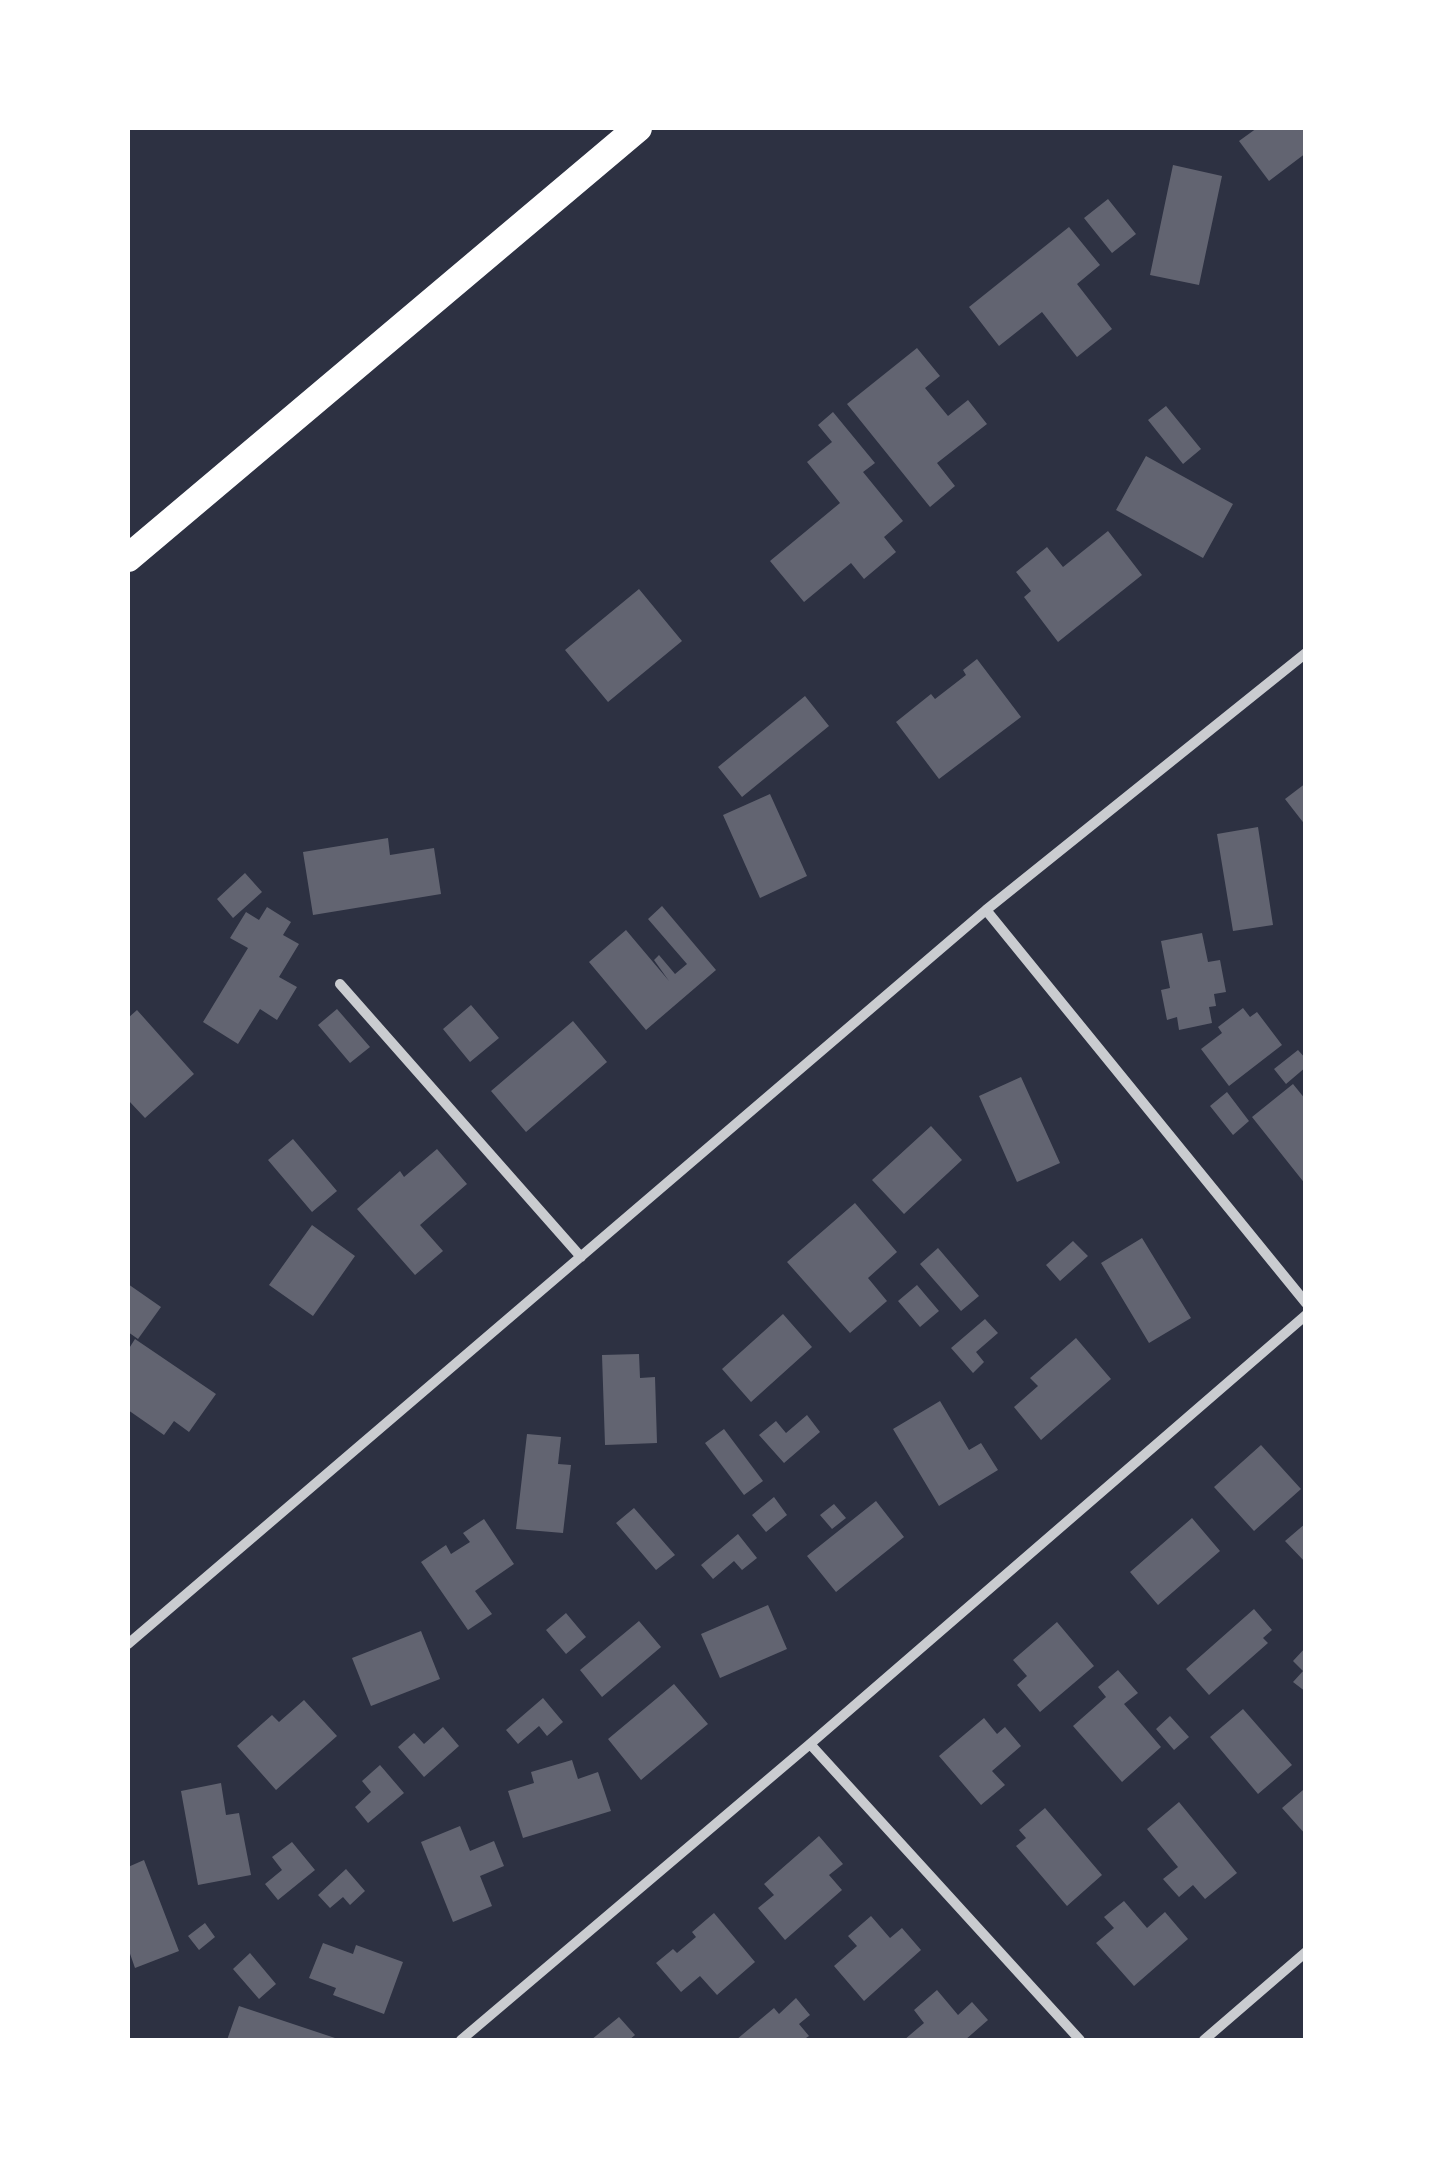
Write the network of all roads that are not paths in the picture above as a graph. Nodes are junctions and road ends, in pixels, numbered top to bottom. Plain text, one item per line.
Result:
1 (638, 128) edge
2 (128, 558) edge
3 (1306, 653) edge
4 (986, 910) junction
5 (340, 984) dead end
6 (580, 1258) junction
7 (1306, 1304) edge
8 (1306, 1315) edge
9 (128, 1644) edge
10 (810, 1744) junction
11 (1306, 1952) edge
12 (461, 2040) edge
13 (1080, 2040) edge
14 (1204, 2040) edge

1 - 2 highway
3 - 4 street
4 - 6 street
4 - 7 street
5 - 6 street
6 - 9 street
8 - 10 street
10 - 12 street
10 - 13 street
11 - 14 street

